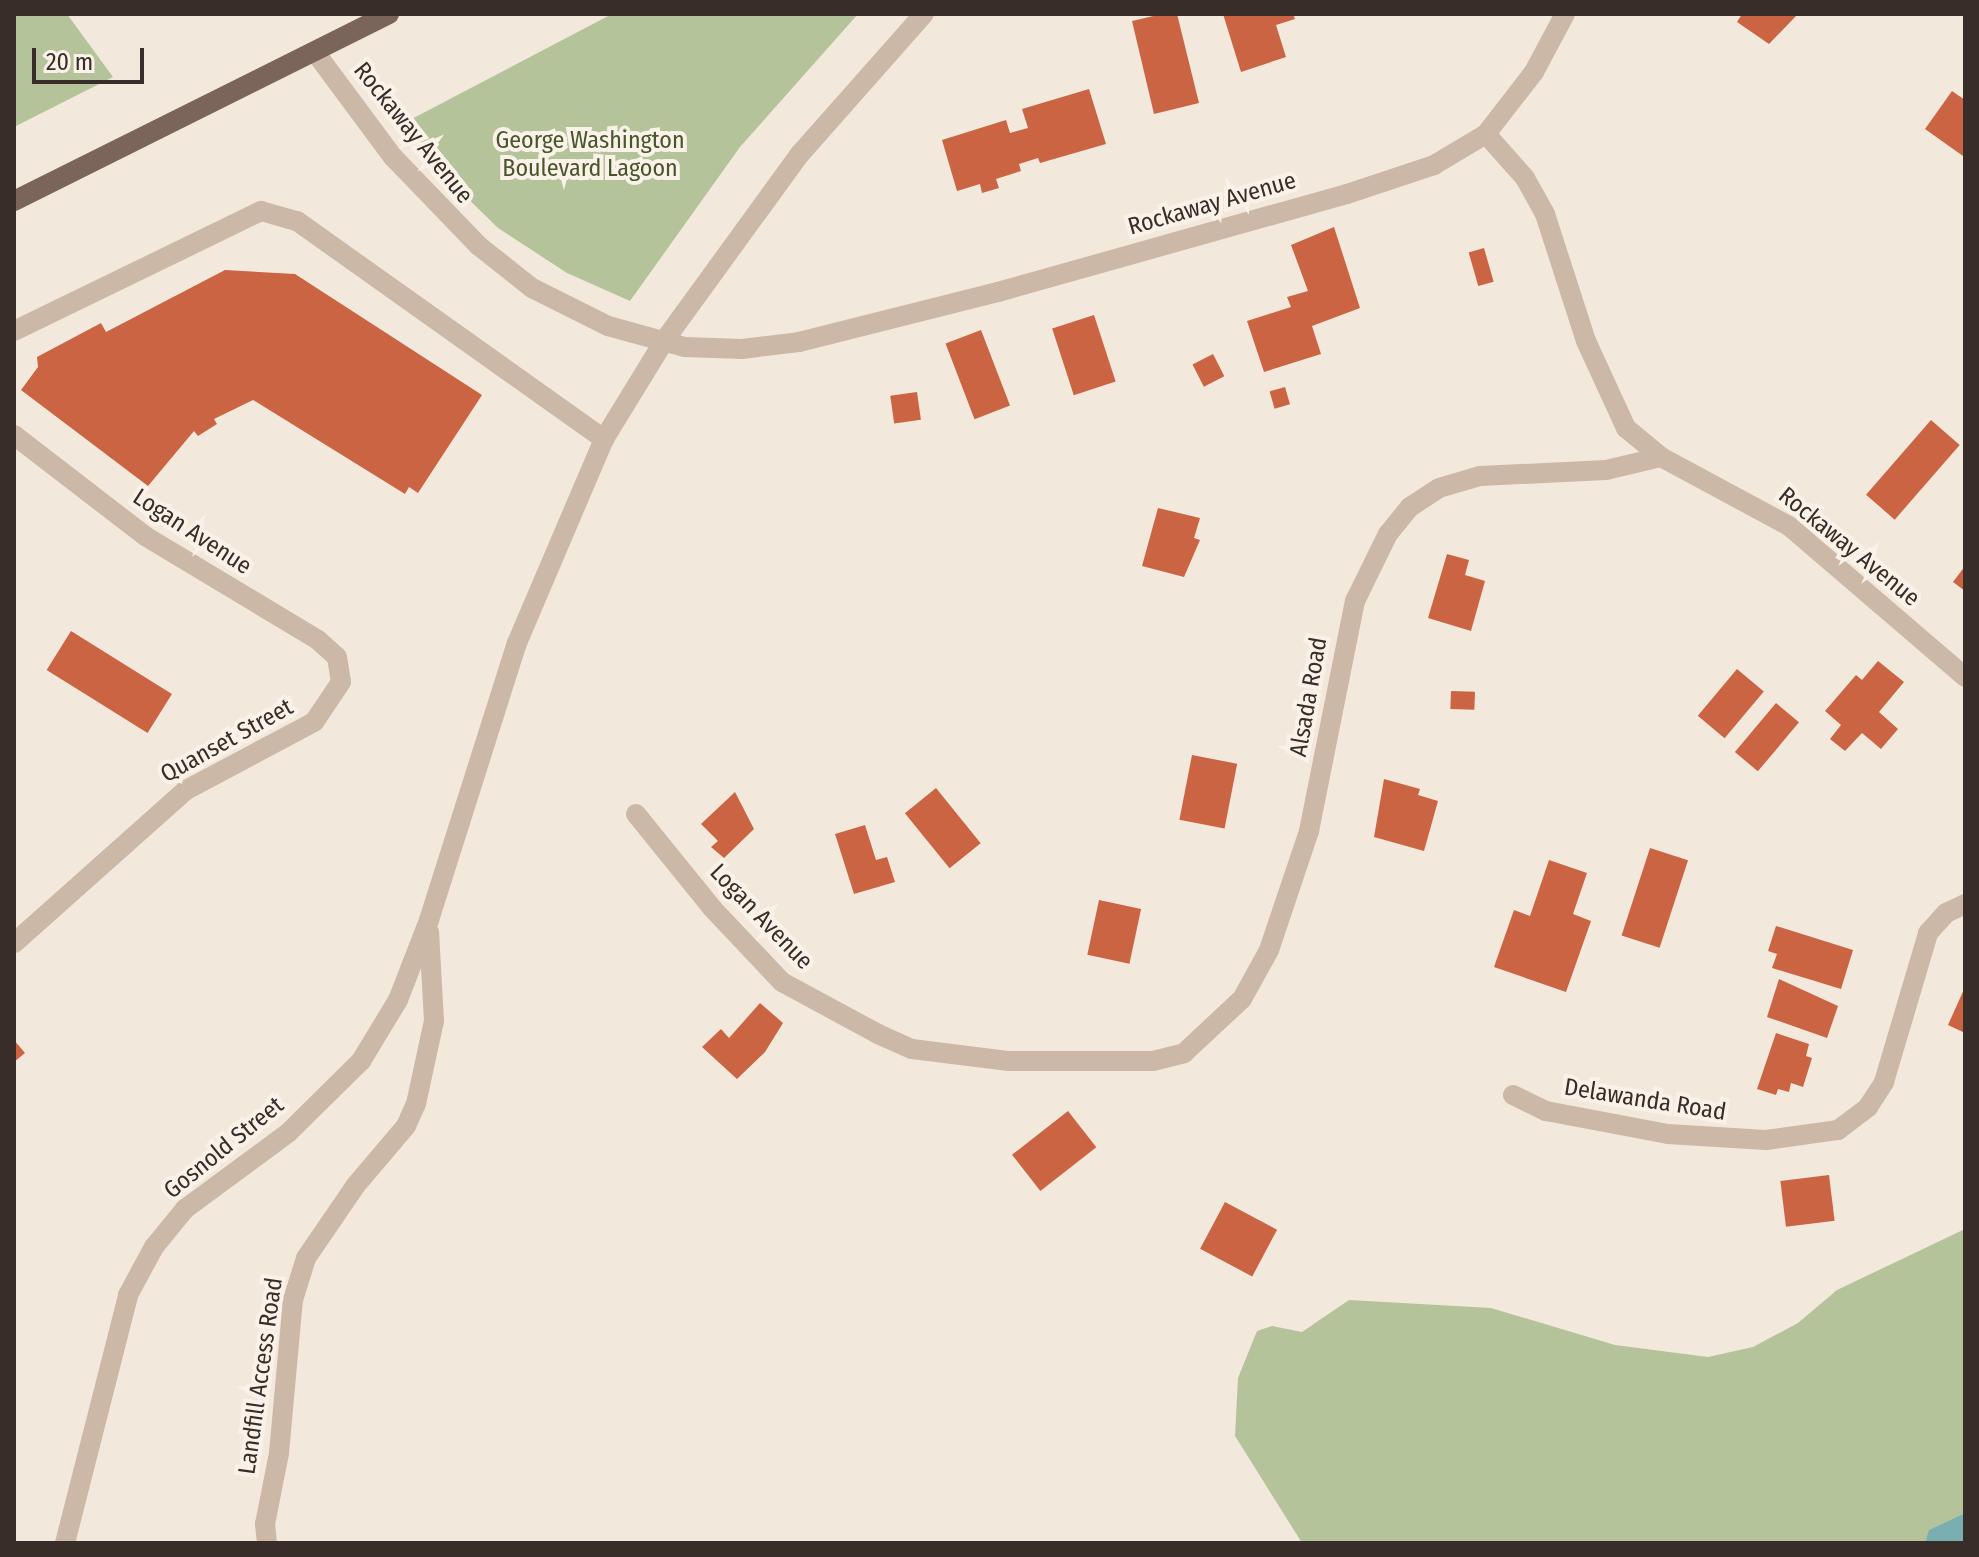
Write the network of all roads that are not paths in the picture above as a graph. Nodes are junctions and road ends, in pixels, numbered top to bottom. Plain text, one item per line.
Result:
1 (389, 14) edge
2 (924, 14) edge
3 (1565, 14) edge
4 (315, 52) junction
5 (1486, 134) junction
6 (14, 201) edge
7 (14, 331) edge
8 (664, 341) junction
9 (14, 435) edge
10 (604, 439) junction
11 (1661, 457) junction
12 (341, 670) joint
13 (1965, 677) edge
14 (636, 814) dead end
15 (1965, 904) edge
16 (429, 920) junction
17 (14, 943) edge
18 (1105, 1063) joint
19 (1513, 1095) dead end
20 (65, 1543) edge
21 (267, 1543) edge

1 - 4 main road
2 - 8 street, Gosnold Street
3 - 5 street
4 - 6 main road
4 - 8 street, Rockaway Avenue
5 - 8 street, Rockaway Avenue
5 - 11 street, Rockaway Avenue
7 - 10 street
8 - 10 street, Gosnold Street
9 - 12 street, Logan Avenue
10 - 16 street, Gosnold Street
11 - 13 street, Rockaway Avenue
11 - 18 street, Alsada Road
12 - 17 street, Quanset Street
14 - 18 street, Logan Avenue
15 - 19 street, Delawanda Road
16 - 20 street, Gosnold Street
16 - 21 street, Landfill Access Road

